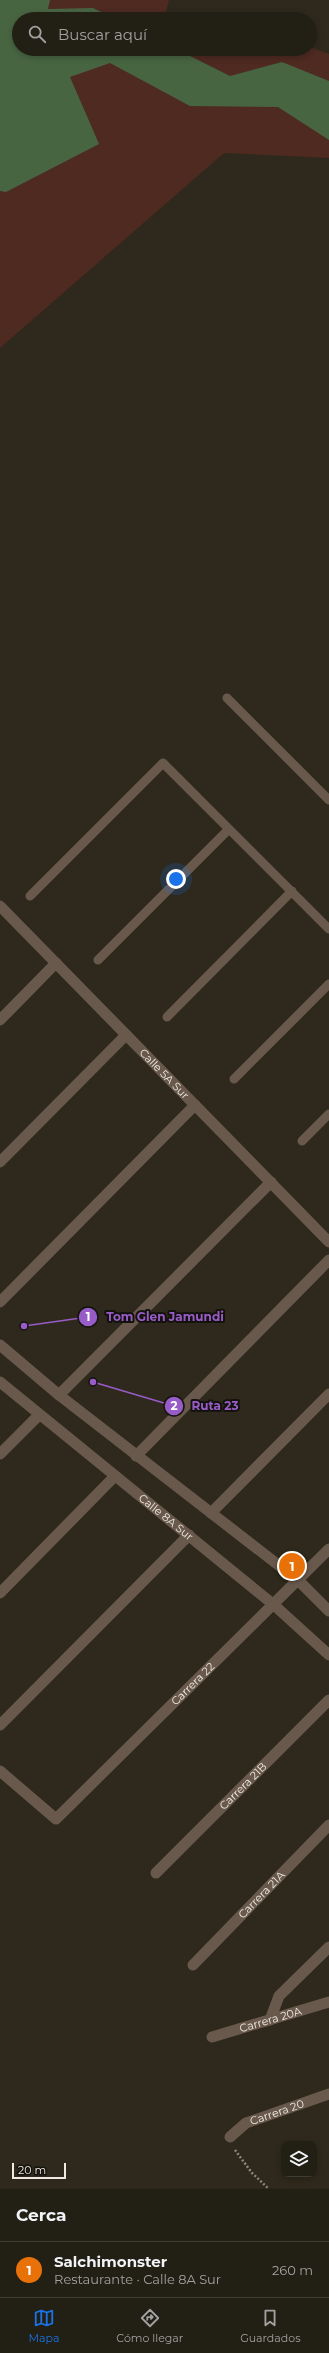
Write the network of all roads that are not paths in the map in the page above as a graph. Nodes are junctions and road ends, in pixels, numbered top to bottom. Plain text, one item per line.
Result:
1 (227, 698) dead end
2 (329, 800) edge
3 (229, 829) junction
4 (292, 891) junction
5 (30, 896) dead end
6 (0, 906) edge
7 (328, 926) edge
8 (98, 960) dead end
9 (56, 963) junction
10 (329, 984) edge
11 (167, 1017) dead end
12 (0, 1020) edge
13 (126, 1034) junction
14 (234, 1078) dead end
15 (195, 1105) junction
16 (329, 1114) edge
17 (302, 1141) dead end
18 (0, 1162) edge
19 (271, 1182) junction
20 (329, 1242) edge
21 (329, 1260) edge
22 (0, 1302) edge
23 (0, 1344) edge
24 (0, 1382) edge
25 (329, 1394) edge
26 (59, 1395) junction
27 (39, 1415) junction
28 (0, 1454) edge
29 (136, 1456) junction
30 (115, 1476) junction
31 (211, 1513) junction
32 (189, 1535) junction
33 (329, 1549) edge
34 (299, 1581) junction
35 (0, 1593) edge
36 (274, 1605) junction
37 (329, 1610) edge
38 (329, 1655) edge
39 (329, 1700) edge
40 (0, 1725) edge
41 (0, 1771) edge
42 (329, 1825) edge
43 (156, 1873) dead end
44 (329, 1946) edge
45 (194, 1965) dead end
46 (329, 2002) edge
47 (270, 2020) junction
48 (212, 2037) dead end
49 (329, 2094) edge
50 (230, 2137) road end

1 - 2 lane
3 - 4 lane
3 - 5 lane
3 - 8 lane
4 - 7 lane
4 - 11 lane
6 - 9 street, Calle 5A Sur
9 - 12 street
9 - 13 street, Calle 5A Sur
10 - 14 lane
13 - 15 street, Calle 5A Sur
13 - 18 street
15 - 19 street, Calle 5A Sur
15 - 22 street
16 - 17 lane
19 - 20 street, Calle 5A Sur
19 - 26 street
21 - 29 street
23 - 26 street
24 - 27 street, Calle 8A Sur
25 - 31 street
26 - 29 street
27 - 28 street
27 - 30 street, Calle 8A Sur
29 - 31 street
30 - 32 street, Calle 8A Sur
30 - 35 street
31 - 34 street
32 - 36 street, Calle 8A Sur
32 - 40 street
33 - 34 street, Carrera 22
34 - 36 street, Carrera 22
34 - 37 street
36 - 38 street, Calle 8A Sur
36 - 41 street, Carrera 22
39 - 43 street, Carrera 21B
42 - 45 street, Carrera 21A
44 - 47 street
46 - 47 street, Carrera 20A
47 - 48 street, Carrera 20A
49 - 50 street, Carrera 20

